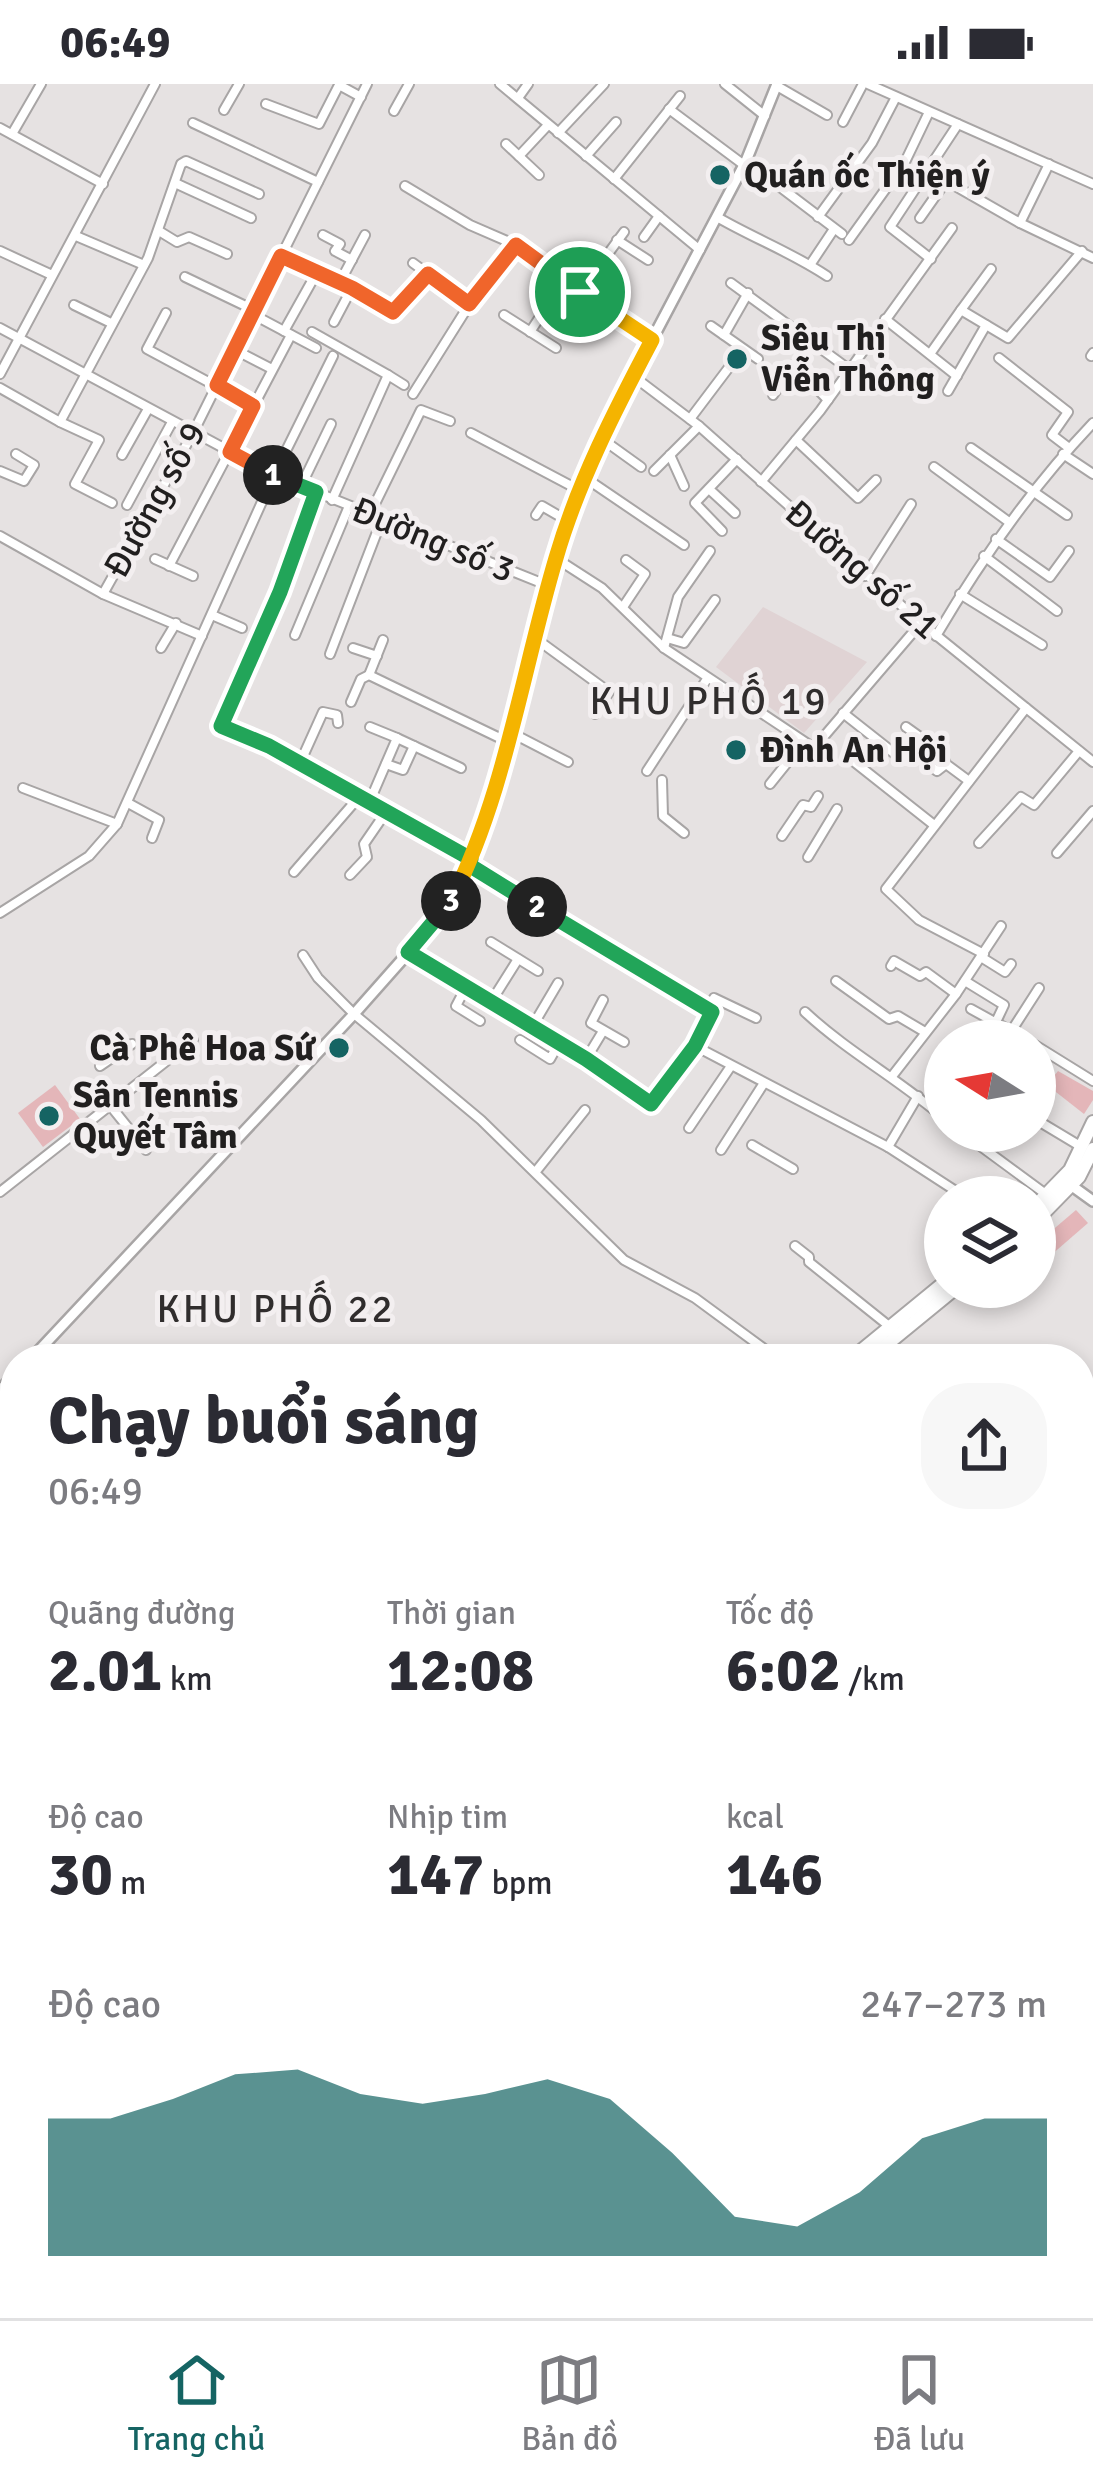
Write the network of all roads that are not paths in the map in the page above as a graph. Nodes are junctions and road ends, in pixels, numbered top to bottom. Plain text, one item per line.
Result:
1 (41, 84) edge
2 (155, 84) edge
3 (238, 84) edge
4 (367, 84) edge
5 (409, 84) edge
6 (500, 84) edge
7 (527, 84) edge
8 (604, 84) edge
9 (866, 84) edge
10 (777, 85) edge
11 (730, 86) edge
12 (680, 96) dead end
13 (361, 97) junction
14 (896, 97) junction
15 (518, 98) junction
16 (266, 104) dead end
17 (669, 109) junction
18 (224, 110) dead end
19 (394, 111) dead end
20 (929, 112) junction
21 (827, 115) dead end
22 (766, 116) junction
23 (616, 122) dead end
24 (843, 122) dead end
25 (193, 123) dead end
26 (958, 124) junction
27 (548, 125) junction
28 (0, 128) edge
29 (558, 133) junction
30 (12, 134) junction
31 (506, 144) dead end
32 (519, 156) junction
33 (586, 156) junction
34 (745, 163) junction
35 (1049, 164) junction
36 (929, 171) junction
37 (539, 175) dead end
38 (614, 179) junction
39 (946, 181) junction
40 (318, 182) junction
41 (175, 183) junction
42 (103, 184) junction
43 (1093, 184) edge
44 (404, 186) dead end
45 (259, 194) dead end
46 (658, 216) junction
47 (818, 217) junction
48 (251, 218) dead end
49 (717, 218) junction
50 (920, 218) dead end
51 (1020, 223) junction
52 (952, 228) dead end
53 (160, 231) junction
54 (842, 234) junction
55 (323, 235) dead end
56 (365, 235) dead end
57 (76, 236) junction
58 (644, 236) dead end
59 (516, 245) junction
60 (700, 250) junction
61 (0, 251) edge
62 (1082, 251) junction
63 (226, 254) dead end
64 (281, 256) junction
65 (1093, 257) edge
66 (931, 259) junction
67 (352, 260) junction
68 (648, 260) dead end
69 (413, 262) dead end
70 (144, 265) junction
71 (810, 265) junction
72 (991, 269) dead end
73 (316, 272) junction
74 (428, 274) junction
75 (52, 275) junction
76 (827, 276) dead end
77 (185, 277) dead end
78 (564, 280) junction
79 (340, 282) junction
80 (731, 283) dead end
81 (352, 288) junction
82 (580, 292) junction
83 (748, 293) junction
84 (74, 304) dead end
85 (469, 304) junction
86 (962, 310) junction
87 (253, 312) junction
88 (166, 313) dead end
89 (504, 315) dead end
90 (885, 320) junction
91 (334, 322) dead end
92 (111, 323) junction
93 (986, 325) junction
94 (711, 326) dead end
95 (0, 328) edge
96 (311, 332) dead end
97 (530, 332) junction
98 (288, 333) junction
99 (724, 335) junction
100 (18, 338) junction
101 (652, 340) junction
102 (556, 347) dead end
103 (316, 348) dead end
104 (235, 350) junction
105 (930, 354) junction
106 (333, 356) dead end
107 (999, 358) dead end
108 (758, 359) dead end
109 (730, 365) dead end
110 (272, 369) junction
111 (850, 370) junction
112 (0, 374) edge
113 (82, 374) junction
114 (388, 375) junction
115 (633, 376) junction
116 (956, 376) junction
117 (217, 385) junction
118 (404, 385) dead end
119 (0, 388) edge
120 (948, 391) dead end
121 (413, 394) dead end
122 (773, 395) dead end
123 (828, 400) junction
124 (253, 406) junction
125 (148, 409) junction
126 (690, 419) junction
127 (449, 421) dead end
128 (60, 422) junction
129 (172, 422) junction
130 (1093, 423) edge
131 (331, 424) dead end
132 (699, 426) junction
133 (194, 433) junction
134 (471, 433) dead end
135 (602, 440) junction
136 (796, 440) junction
137 (971, 448) dead end
138 (1066, 451) junction
139 (230, 452) junction
140 (16, 454) dead end
141 (122, 455) dead end
142 (670, 455) junction
143 (737, 459) junction
144 (641, 466) dead end
145 (934, 467) dead end
146 (0, 471) edge
147 (654, 471) dead end
148 (1093, 474) edge
149 (274, 475) junction
150 (584, 477) junction
151 (876, 480) dead end
152 (761, 482) junction
153 (301, 486) junction
154 (684, 486) dead end
155 (709, 489) junction
156 (579, 490) junction
157 (1032, 490) junction
158 (316, 492) junction
159 (332, 500) junction
160 (112, 503) dead end
161 (911, 504) dead end
162 (128, 505) dead end
163 (349, 506) junction
164 (735, 513) dead end
165 (370, 514) junction
166 (1067, 514) dead end
167 (536, 515) dead end
168 (382, 519) junction
169 (568, 520) junction
170 (1009, 522) junction
171 (722, 531) dead end
172 (0, 536) edge
173 (996, 539) junction
174 (684, 545) dead end
175 (710, 551) dead end
176 (1069, 551) dead end
177 (983, 556) junction
178 (556, 558) junction
179 (155, 559) dead end
180 (626, 560) dead end
181 (170, 566) junction
182 (193, 576) dead end
183 (866, 576) junction
184 (549, 586) junction
185 (103, 594) junction
186 (960, 594) junction
187 (716, 600) dead end
188 (623, 608) junction
189 (214, 610) junction
190 (1058, 611) dead end
191 (176, 623) junction
192 (921, 623) junction
193 (242, 628) dead end
194 (295, 635) dead end
195 (936, 636) junction
196 (202, 637) junction
197 (535, 638) junction
198 (383, 640) dead end
199 (665, 643) junction
200 (1042, 644) dead end
201 (161, 648) dead end
202 (353, 648) dead end
203 (330, 654) dead end
204 (377, 656) junction
205 (369, 675) junction
206 (707, 679) junction
207 (351, 702) dead end
208 (1026, 708) junction
209 (843, 713) junction
210 (595, 714) dead end
211 (338, 723) dead end
212 (370, 727) dead end
213 (906, 727) dead end
214 (508, 737) junction
215 (397, 738) junction
216 (899, 741) dead end
217 (803, 743) junction
218 (414, 746) junction
219 (1079, 751) junction
220 (895, 754) dead end
221 (848, 757) dead end
222 (568, 762) dead end
223 (1093, 762) edge
224 (300, 763) junction
225 (386, 764) junction
226 (946, 764) junction
227 (461, 768) dead end
228 (646, 771) dead end
229 (662, 780) dead end
230 (969, 781) junction
231 (770, 784) dead end
232 (23, 788) dead end
233 (818, 796) dead end
234 (359, 797) junction
235 (128, 803) junction
236 (369, 803) junction
237 (838, 809) dead end
238 (1093, 811) edge
239 (386, 812) junction
240 (117, 824) junction
241 (934, 825) junction
242 (684, 833) dead end
243 (782, 836) dead end
244 (152, 838) dead end
245 (979, 843) dead end
246 (1057, 853) dead end
247 (808, 857) dead end
248 (470, 862) junction
249 (294, 872) dead end
250 (350, 875) dead end
251 (0, 914) edge
252 (1001, 926) dead end
253 (491, 943) dead end
254 (408, 952) junction
255 (302, 955) dead end
256 (982, 956) junction
257 (518, 959) junction
258 (1011, 964) dead end
259 (890, 966) dead end
260 (538, 971) dead end
261 (836, 981) dead end
262 (965, 981) junction
263 (559, 983) dead end
264 (466, 987) junction
265 (1040, 988) dead end
266 (956, 994) junction
267 (603, 1000) dead end
268 (491, 1002) junction
269 (708, 1009) junction
270 (971, 1009) dead end
271 (805, 1012) dead end
272 (354, 1015) junction
273 (756, 1018) dead end
274 (935, 1020) edge
275 (996, 1020) edge
276 (998, 1020) edge
277 (1019, 1020) edge
278 (480, 1021) dead end
279 (532, 1027) junction
280 (603, 1030) junction
281 (924, 1031) edge
282 (924, 1033) edge
283 (193, 1040) dead end
284 (520, 1040) dead end
285 (625, 1042) dead end
286 (559, 1043) junction
287 (132, 1044) dead end
288 (695, 1046) junction
289 (1056, 1058) edge
290 (586, 1059) junction
291 (100, 1066) dead end
292 (731, 1066) junction
293 (892, 1075) junction
294 (1093, 1081) edge
295 (764, 1083) junction
296 (918, 1096) junction
297 (924, 1101) edge
298 (110, 1104) junction
299 (585, 1110) dead end
300 (1093, 1122) edge
301 (689, 1128) dead end
302 (1056, 1131) edge
303 (752, 1144) dead end
304 (888, 1147) junction
305 (1087, 1148) edge
306 (146, 1150) dead end
307 (721, 1150) dead end
308 (988, 1152) edge
309 (794, 1169) dead end
310 (536, 1170) junction
311 (933, 1176) edge
312 (1021, 1176) edge
313 (1071, 1178) junction
314 (1093, 1186) edge
315 (1056, 1190) edge
316 (0, 1192) edge
317 (1056, 1196) edge
318 (1093, 1201) edge
319 (795, 1246) dead end
320 (924, 1299) edge
321 (931, 1308) edge
322 (890, 1327) junction
323 (46, 1344) edge
324 (758, 1344) edge
325 (869, 1344) edge
326 (887, 1344) edge

1 - 30 street
2 - 42 street
3 - 18 street
4 - 13 street, Đường số 9
5 - 19 street
6 - 15 street
7 - 15 street
8 - 29 street
9 - 14 street
9 - 24 street
10 - 21 street
10 - 22 street
11 - 22 street
12 - 17 street
13 - 16 street
13 - 40 street, Đường số 9
14 - 20 street
14 - 47 street
15 - 27 street
17 - 34 street
17 - 38 street
20 - 26 street
20 - 54 street
22 - 34 street
23 - 33 street
25 - 40 street
26 - 35 street
26 - 36 street
27 - 29 street
27 - 32 street
28 - 30 street
29 - 33 street
30 - 42 street
31 - 32 street
32 - 37 street
33 - 38 street
34 - 47 street
34 - 49 street
35 - 43 street
35 - 51 street
36 - 39 street
36 - 66 street
38 - 46 street
39 - 50 street
39 - 51 street
40 - 64 street, Đường số 9
41 - 45 street
41 - 48 street
41 - 53 street
42 - 57 street
44 - 59 street
46 - 58 street
46 - 60 street
47 - 54 street
49 - 60 street
49 - 71 street
51 - 62 street
52 - 66 street
53 - 63 street
53 - 70 street
54 - 71 street
55 - 67 street
56 - 67 street
57 - 70 street
57 - 75 street
59 - 78 street
59 - 85 street
60 - 101 street
61 - 75 street
62 - 65 street
62 - 93 street
64 - 73 street
64 - 87 street, Đường số 9
66 - 90 street
67 - 79 street
68 - 82 street
69 - 74 street
70 - 92 street
71 - 76 street
72 - 86 street
73 - 79 street
73 - 98 street
74 - 81 street
74 - 85 street
75 - 100 street
77 - 87 street
78 - 82 street
78 - 97 street
79 - 81 street
80 - 83 street
81 - 91 street
82 - 101 street
83 - 99 street
83 - 111 street
84 - 92 street
85 - 121 street
86 - 93 street
86 - 105 street
87 - 98 street
87 - 104 street, Đường số 9
88 - 117 street
89 - 97 street
90 - 105 street
90 - 111 street
92 - 113 street
93 - 116 street
94 - 99 street
95 - 100 street, Đường số 3
96 - 114 street
97 - 102 street
98 - 103 street
98 - 110 street
99 - 108 street
100 - 112 street
100 - 113 street, Đường số 3
101 - 115 street
104 - 110 street
104 - 117 street, Đường số 9
105 - 116 street
106 - 149 street
107 - 138 street
109 - 126 street
110 - 124 street
111 - 123 street
113 - 125 street, Đường số 3
113 - 128 street
114 - 118 street
114 - 159 street
115 - 126 street, Đường số 21
115 - 135 street
116 - 120 street
117 - 124 street
117 - 133 street, Đường số 9
119 - 128 street
122 - 123 street
123 - 136 street
124 - 139 street
125 - 129 street, Đường số 3
125 - 141 street
126 - 132 street, Đường số 21
127 - 165 street
128 - 160 street
129 - 133 street, Đường số 3
129 - 162 street
130 - 138 street
131 - 153 street
132 - 142 street
132 - 143 street, Đường số 21
133 - 139 street, Đường số 3
133 - 185 street, Đường số 9
134 - 156 street
135 - 144 street
135 - 150 street
136 - 151 street
136 - 152 street
137 - 157 street
138 - 148 street
138 - 157 street
139 - 149 street, Đường số 3
139 - 181 street
140 - 146 street
142 - 147 street
142 - 154 street
143 - 152 street, Đường số 21
143 - 155 street
145 - 170 street
149 - 153 street, Đường số 3
149 - 189 street
150 - 156 street
150 - 174 street
152 - 183 street, Đường số 21
153 - 158 street, Đường số 3
155 - 164 street
155 - 171 street
156 - 169 street
157 - 166 street
157 - 170 street
158 - 159 street, Đường số 3
158 - 224 street
159 - 163 street, Đường số 3
161 - 183 street
163 - 165 street, Đường số 3
163 - 194 street
165 - 168 street, Đường số 3
167 - 169 street
168 - 184 street, Đường số 3
168 - 203 street
169 - 178 street
170 - 173 street
172 - 185 street
173 - 176 street
173 - 177 street
175 - 199 street
177 - 186 street
177 - 190 street
178 - 184 street
178 - 188 street
179 - 181 street
180 - 188 street
181 - 182 street
183 - 192 street, Đường số 21
184 - 197 street
185 - 191 street
186 - 195 street
186 - 200 street
187 - 199 street
188 - 199 street
189 - 193 street
189 - 196 street
191 - 196 street
191 - 201 street
192 - 195 street, Đường số 21
192 - 209 street
195 - 208 street, Đường số 21
196 - 235 street
197 - 210 street
197 - 214 street
198 - 204 street
199 - 206 street
202 - 204 street
204 - 205 street
205 - 207 street
205 - 214 street
206 - 217 street
206 - 228 street
208 - 219 street, Đường số 21
208 - 230 street
209 - 217 street
209 - 220 street
211 - 224 street
212 - 215 street
213 - 226 street
214 - 222 street
214 - 248 street
215 - 218 street
215 - 225 street
216 - 226 street
217 - 231 street
218 - 225 street
218 - 227 street
219 - 223 street, Đường số 21
219 - 245 street
221 - 241 street
224 - 234 street
225 - 236 street
226 - 230 street
229 - 242 street
230 - 241 street
232 - 240 street
233 - 243 street
234 - 236 street
234 - 249 street
235 - 240 street
235 - 244 street
236 - 239 street
237 - 247 street
238 - 246 street
239 - 248 street
239 - 250 street
240 - 251 street
241 - 256 street
248 - 254 street
248 - 269 street
252 - 256 street
253 - 257 street
254 - 264 street
254 - 272 street
255 - 272 street
256 - 258 street
256 - 262 street
257 - 260 street
257 - 268 street
259 - 266 street
261 - 281 street
262 - 266 street
262 - 276 street
263 - 279 street
264 - 268 street
264 - 278 street
265 - 277 street
266 - 274 street
267 - 280 street
268 - 279 street
269 - 273 street
269 - 288 street
270 - 275 street
271 - 293 street
272 - 310 street
272 - 323 street
279 - 286 street
280 - 285 street
280 - 290 street
282 - 293 street
283 - 298 street
284 - 286 street
286 - 290 street
287 - 291 street
288 - 290 street
288 - 292 street
289 - 294 street
292 - 295 street
292 - 301 street
293 - 296 street
295 - 304 street
295 - 307 street
296 - 297 street
296 - 304 street
298 - 306 street
298 - 316 street
299 - 310 street
300 - 305 main road
302 - 305 street
303 - 309 street
304 - 311 street
305 - 313 main road
308 - 312 street
310 - 324 street
313 - 314 street
313 - 315 main road
313 - 317 main road
313 - 318 street
319 - 322 street
320 - 322 main road
321 - 326 main road
322 - 325 main road

